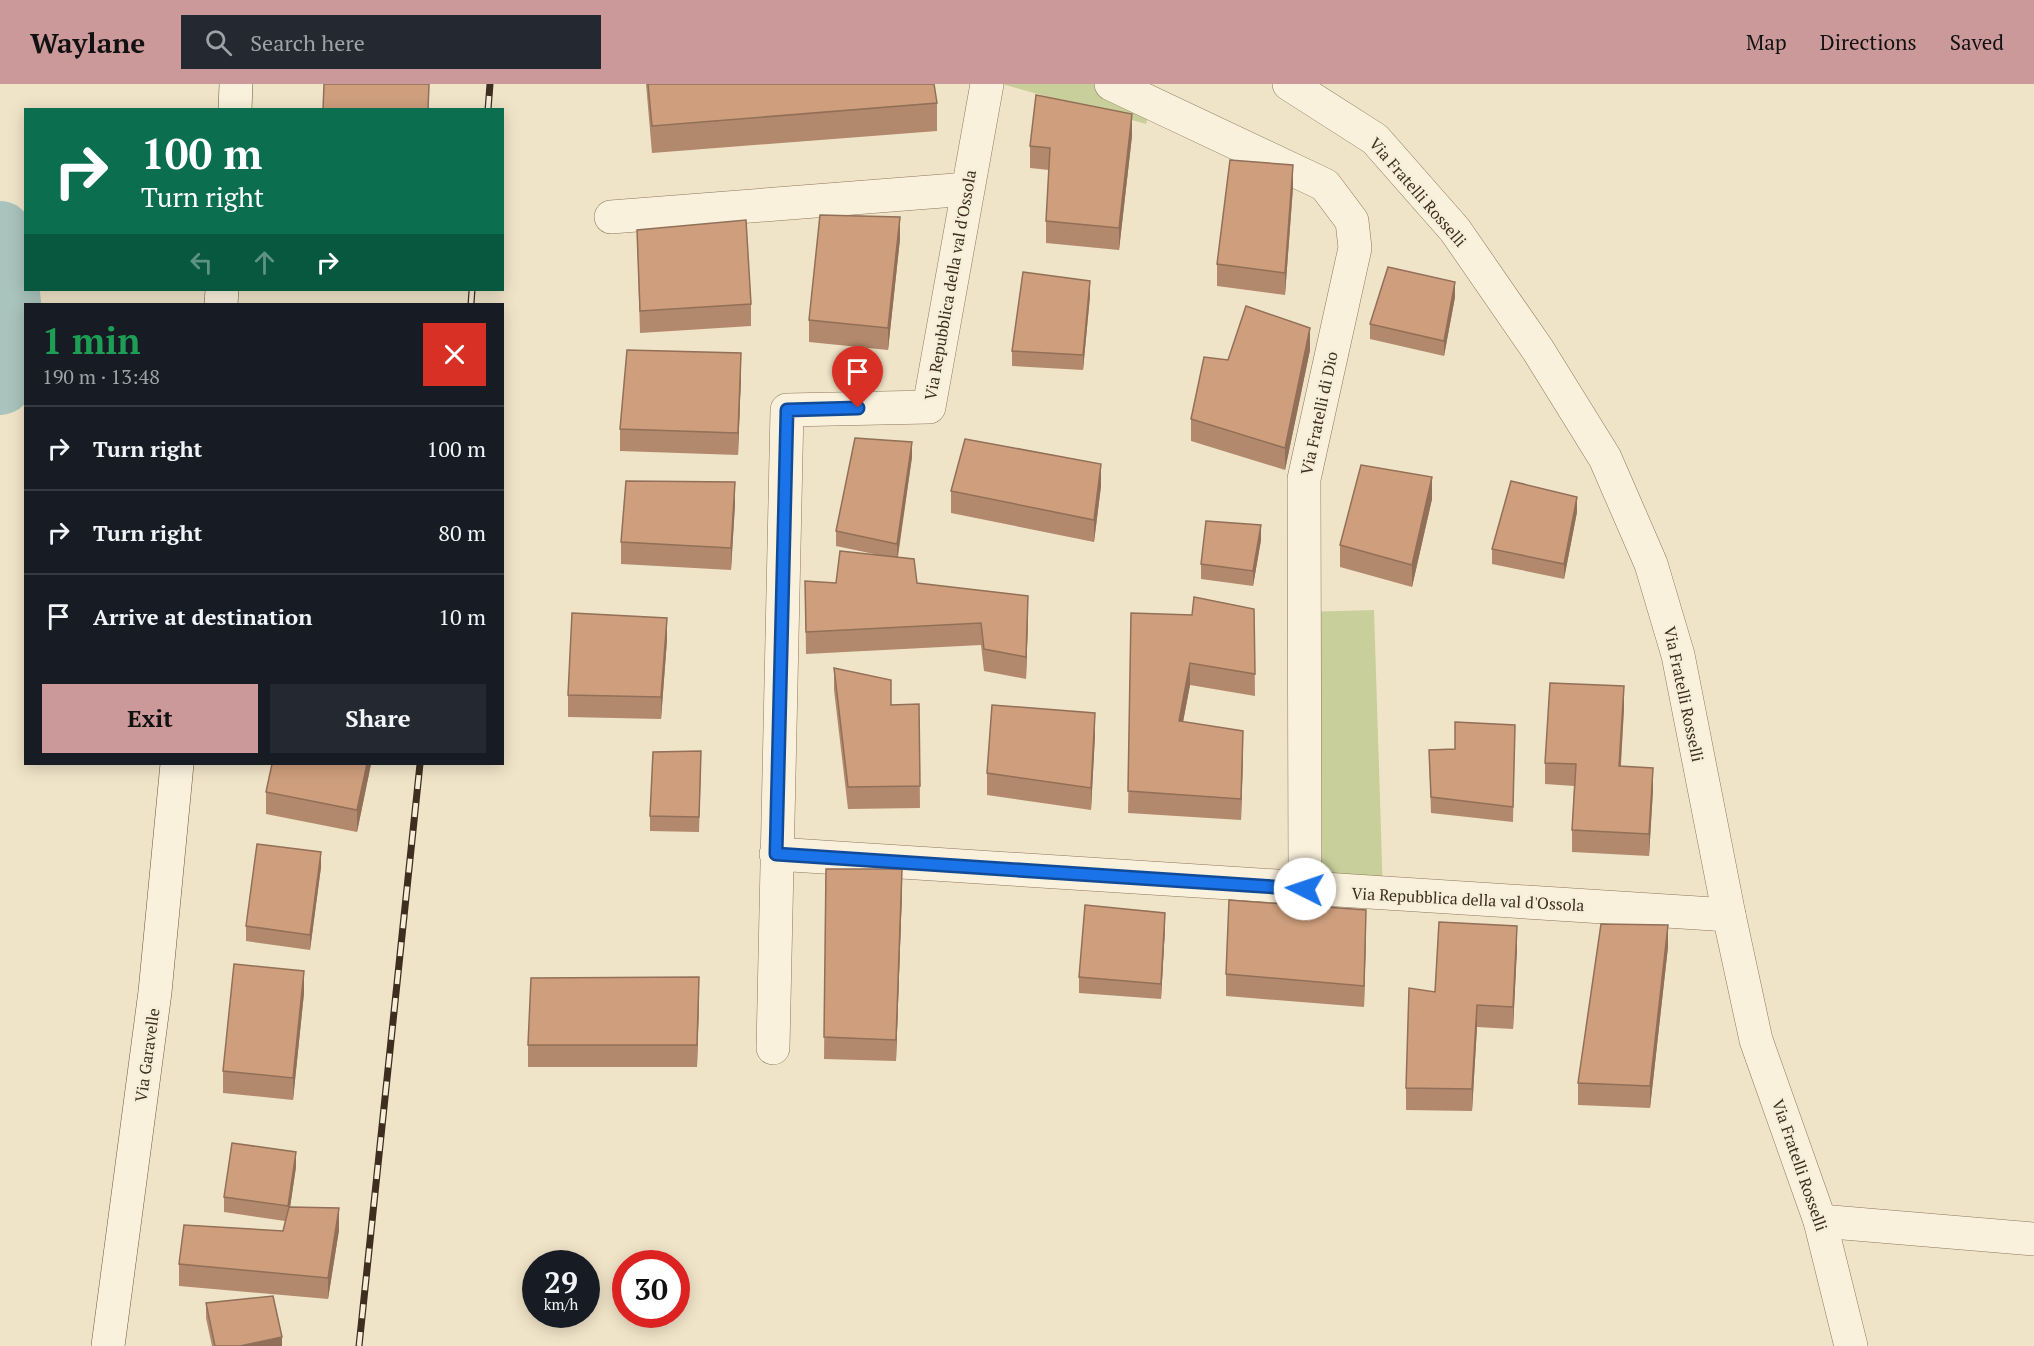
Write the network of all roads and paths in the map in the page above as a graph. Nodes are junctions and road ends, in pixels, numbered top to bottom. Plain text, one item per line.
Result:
1 (236, 84) edge
2 (987, 84) edge
3 (1111, 84) edge
4 (1289, 84) edge
5 (235, 108) edge
6 (968, 189) junction
7 (611, 217) dead end
8 (177, 765) edge
9 (776, 854) junction
10 (1305, 889) junction
11 (1729, 915) junction
12 (773, 1048) dead end
13 (1820, 1221) junction
14 (2034, 1239) edge
15 (108, 1346) edge
16 (1851, 1346) edge

1 - 5 street
2 - 6 street, Via Repubblica della val d'Ossola
3 - 10 street, Via Fratelli di Dio
4 - 11 street, Via Fratelli Rosselli
6 - 7 street
6 - 9 street, Via Repubblica della val d'Ossola
8 - 15 street, Via Garavelle
9 - 10 street, Via Repubblica della val d'Ossola
9 - 12 street, Via Repubblica della val d'Ossola
10 - 11 street, Via Repubblica della val d'Ossola
11 - 13 street, Via Fratelli Rosselli
13 - 14 street
13 - 16 street, Via Fratelli Rosselli

